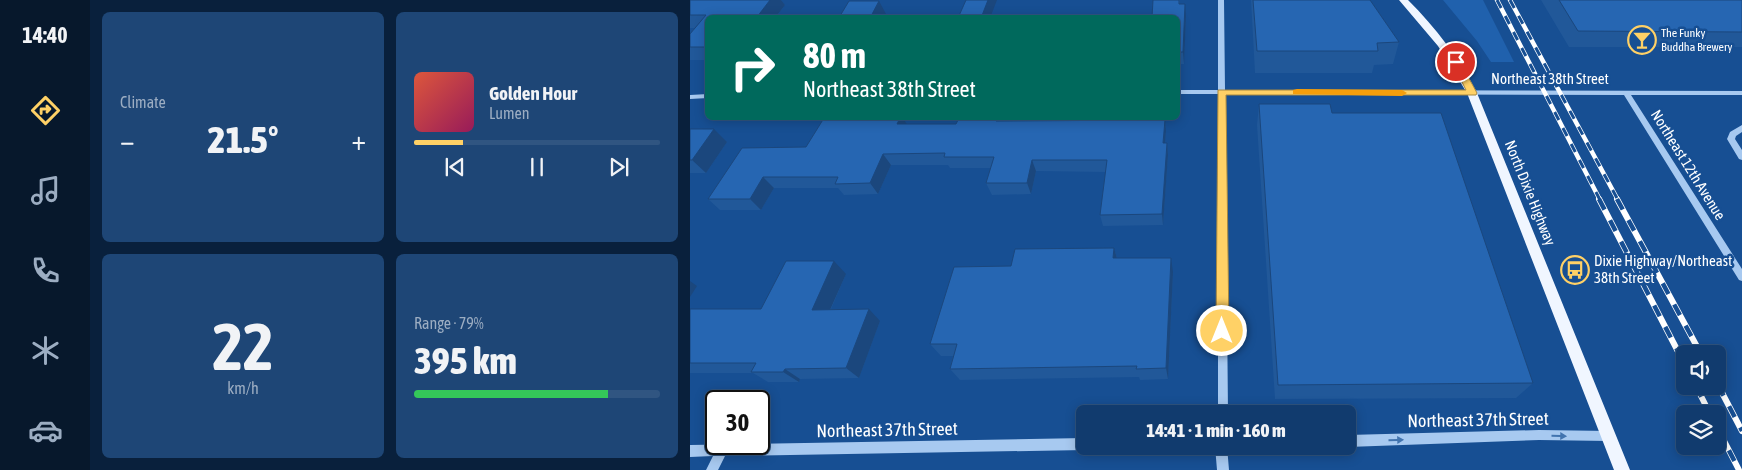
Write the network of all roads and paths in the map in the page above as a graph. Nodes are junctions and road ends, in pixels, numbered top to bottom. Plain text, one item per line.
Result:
1 (1221, 0) edge
2 (1403, 0) edge
3 (1180, 92) edge
4 (1221, 92) junction
5 (1472, 93) junction
6 (1626, 93) junction
7 (1742, 93) edge
8 (705, 96) edge
9 (690, 97) edge
10 (1742, 128) edge
11 (1742, 157) edge
12 (1742, 277) edge
13 (1223, 405) edge
14 (1609, 436) junction
15 (1356, 441) edge
16 (1076, 444) edge
17 (770, 449) edge
18 (690, 450) edge
19 (705, 450) edge
20 (720, 455) edge
21 (1222, 455) edge
22 (712, 470) edge
23 (1223, 470) edge
24 (1622, 470) edge

1 - 4 street
2 - 5 main road, North Dixie Highway
3 - 4 street, Northeast 38th Street
4 - 5 street, Northeast 38th Street
4 - 13 street
5 - 6 street, Northeast 38th Street
5 - 14 main road, North Dixie Highway
6 - 7 street, Northeast 38th Street
6 - 12 street, Northeast 12th Avenue
8 - 9 street
10 - 11 street
15 -> 14 street, Northeast 37th Street
14 - 24 main road, North Dixie Highway
16 - 17 street, Northeast 37th Street
18 - 19 street, Northeast 37th Street
20 - 22 street
21 - 23 street

